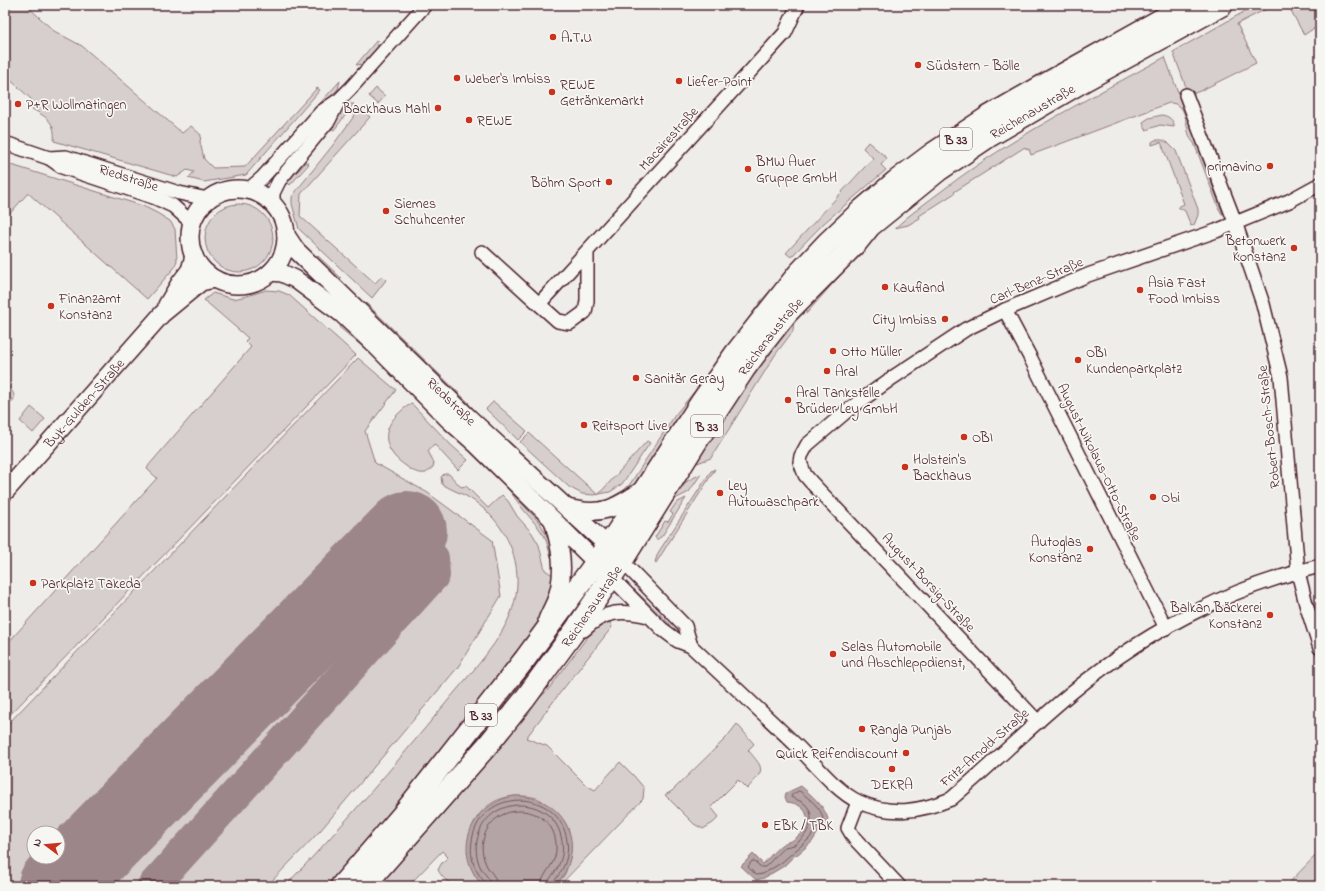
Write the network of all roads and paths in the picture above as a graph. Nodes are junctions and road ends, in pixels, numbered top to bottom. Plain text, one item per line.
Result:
1 (426, 5) edge
2 (798, 5) edge
3 (1187, 5) edge
4 (1222, 5) edge
5 (1186, 95) dead end
6 (340, 99) junction
7 (5, 143) edge
8 (49, 158) junction
9 (1320, 184) edge
10 (248, 190) junction
11 (208, 199) junction
12 (273, 204) junction
13 (1235, 222) junction
14 (192, 223) junction
15 (286, 236) junction
16 (587, 251) junction
17 (482, 252) dead end
18 (194, 256) junction
19 (271, 272) junction
20 (214, 279) junction
21 (539, 304) junction
22 (1005, 310) junction
23 (162, 314) junction
24 (800, 462) joint
25 (648, 486) junction
26 (5, 492) edge
27 (567, 508) junction
28 (553, 520) junction
29 (603, 554) junction
30 (1320, 566) edge
31 (617, 569) junction
32 (1298, 572) junction
33 (648, 616) junction
34 (1166, 628) junction
35 (576, 629) junction
36 (538, 640) junction
37 (692, 646) junction
38 (1320, 648) edge
39 (1038, 722) junction
40 (858, 802) junction
41 (341, 886) edge
42 (364, 886) edge
43 (899, 886) edge

1 - 6 street
2 - 16 street, Macairestraße
3 - 25 main road, Reichenaustraße / B 33
4 - 31 main road, Reichenaustraße / B 33
5 - 13 street, Robert-Bosch-Straße
6 - 10 street
6 - 12 street
7 - 8 street, Riedstraße
8 - 11 street, Riedstraße
8 - 14 street, Riedstraße
9 - 13 street, Carl-Benz-Straße
10 - 11 street
10 - 12 street
11 - 14 street
12 - 15 street
13 - 22 street, Carl-Benz-Straße
13 - 32 street, Robert-Bosch-Straße
14 - 18 street
15 - 19 street
15 - 27 street, Riedstraße
16 - 21 street, Macairestraße
16 - 21 street
17 - 21 street
18 - 20 street
18 - 23 street, Byk-Gulden-Straße
19 - 20 street
19 - 28 street, Riedstraße
20 - 23 street, Byk-Gulden-Straße
22 - 24 street, Carl-Benz-Straße
22 - 34 street, August-Nikolaus-Otto-Straße
23 - 26 street, Byk-Gulden-Straße
24 - 39 street, August-Borsig-Straße
25 - 27 street
25 - 29 main road, Reichenaustraße / B 33
27 - 29 street, Riedstraße
28 - 29 street, Riedstraße
28 - 36 street
29 - 31 street, Riedstraße
29 - 36 main road, Reichenaustraße / B 33
30 - 32 street, Fritz-Arnold-Straße
31 - 33 street, Fritz-Arnold-Straße
31 - 35 main road, Reichenaustraße / B 33
31 - 37 street, Fritz-Arnold-Straße
32 - 34 street, Fritz-Arnold-Straße
32 - 38 street, Robert-Bosch-Straße
33 - 35 street
33 - 37 street, Fritz-Arnold-Straße
34 - 39 street, Fritz-Arnold-Straße
35 - 42 main road, Reichenaustraße / B 33
36 - 41 main road, Reichenaustraße / B 33
37 - 40 street, Fritz-Arnold-Straße
39 - 40 street, Fritz-Arnold-Straße
40 - 43 street

